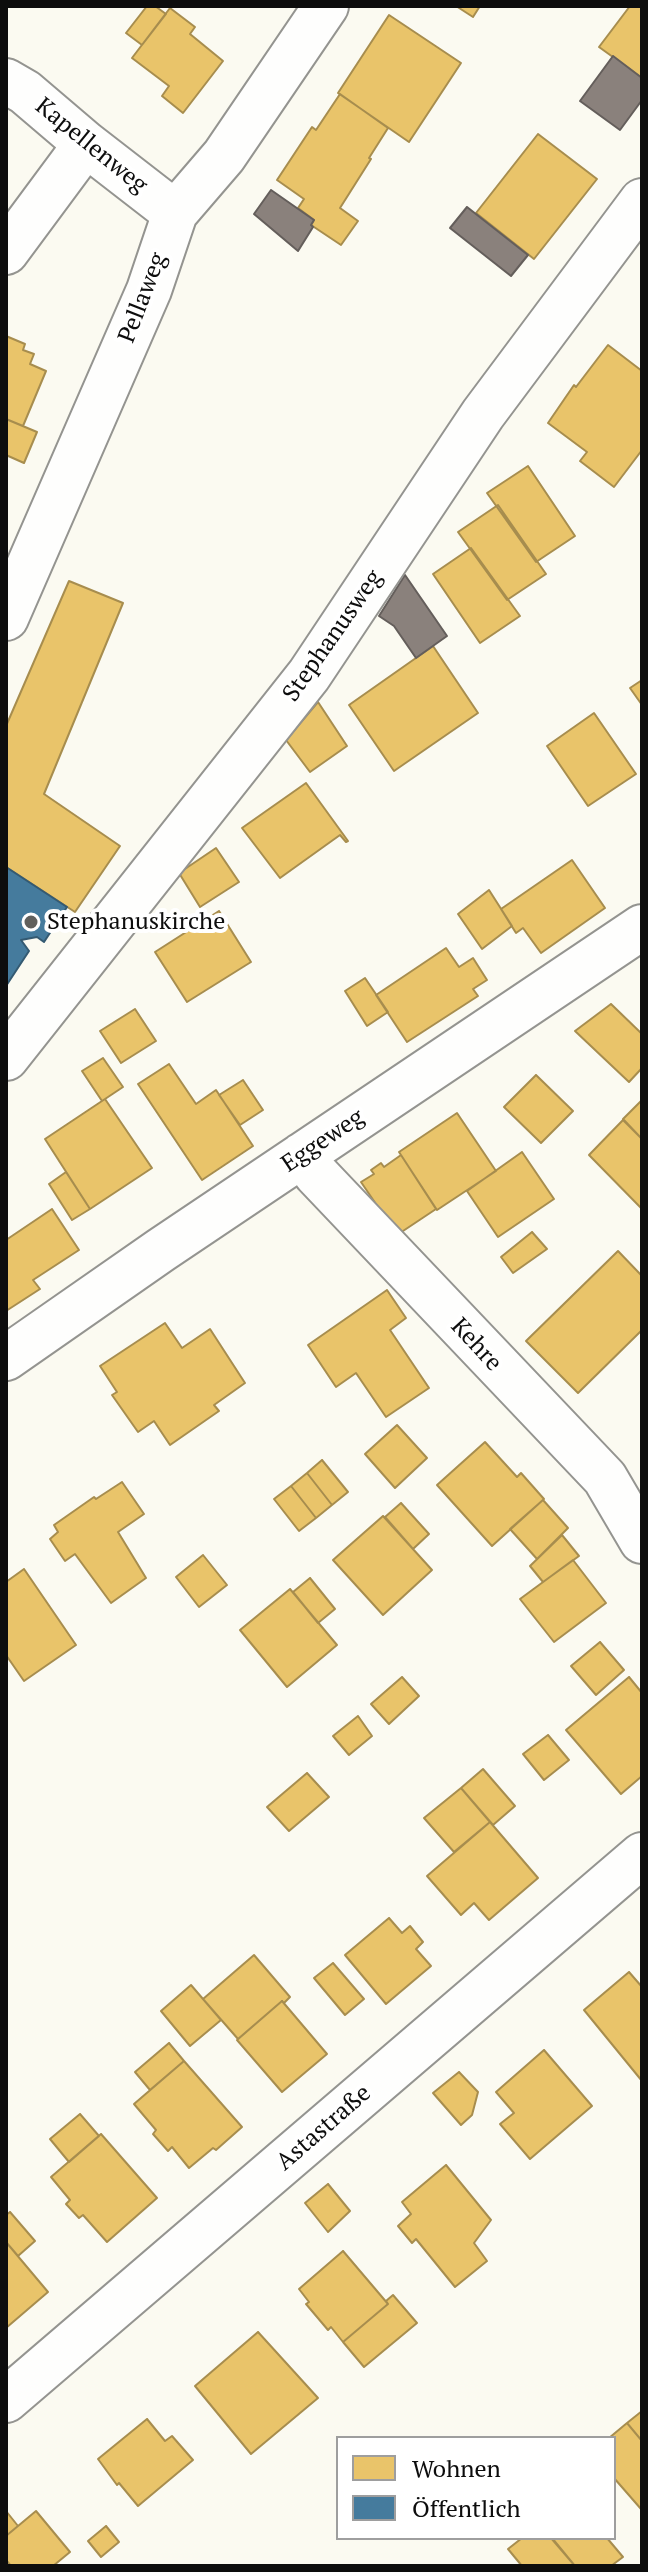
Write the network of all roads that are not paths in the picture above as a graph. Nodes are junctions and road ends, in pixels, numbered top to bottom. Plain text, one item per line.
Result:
1 (326, 6) edge
2 (6, 81) edge
3 (86, 144) junction
4 (642, 201) edge
5 (175, 213) junction
6 (6, 252) edge
7 (6, 618) edge
8 (642, 927) edge
9 (6, 1058) edge
10 (302, 1155) junction
11 (6, 1358) edge
12 (642, 1541) edge
13 (642, 1855) edge
14 (6, 2400) edge

1 - 5 street, Pellaweg
2 - 3 street, Kapellenweg
3 - 5 street, Kapellenweg
3 - 6 street
4 - 9 street, Stephanusweg
5 - 7 street, Pellaweg
8 - 10 street, Eggeweg
10 - 11 street, Eggeweg
10 - 12 street, Kehre
13 - 14 street, Astastraße

